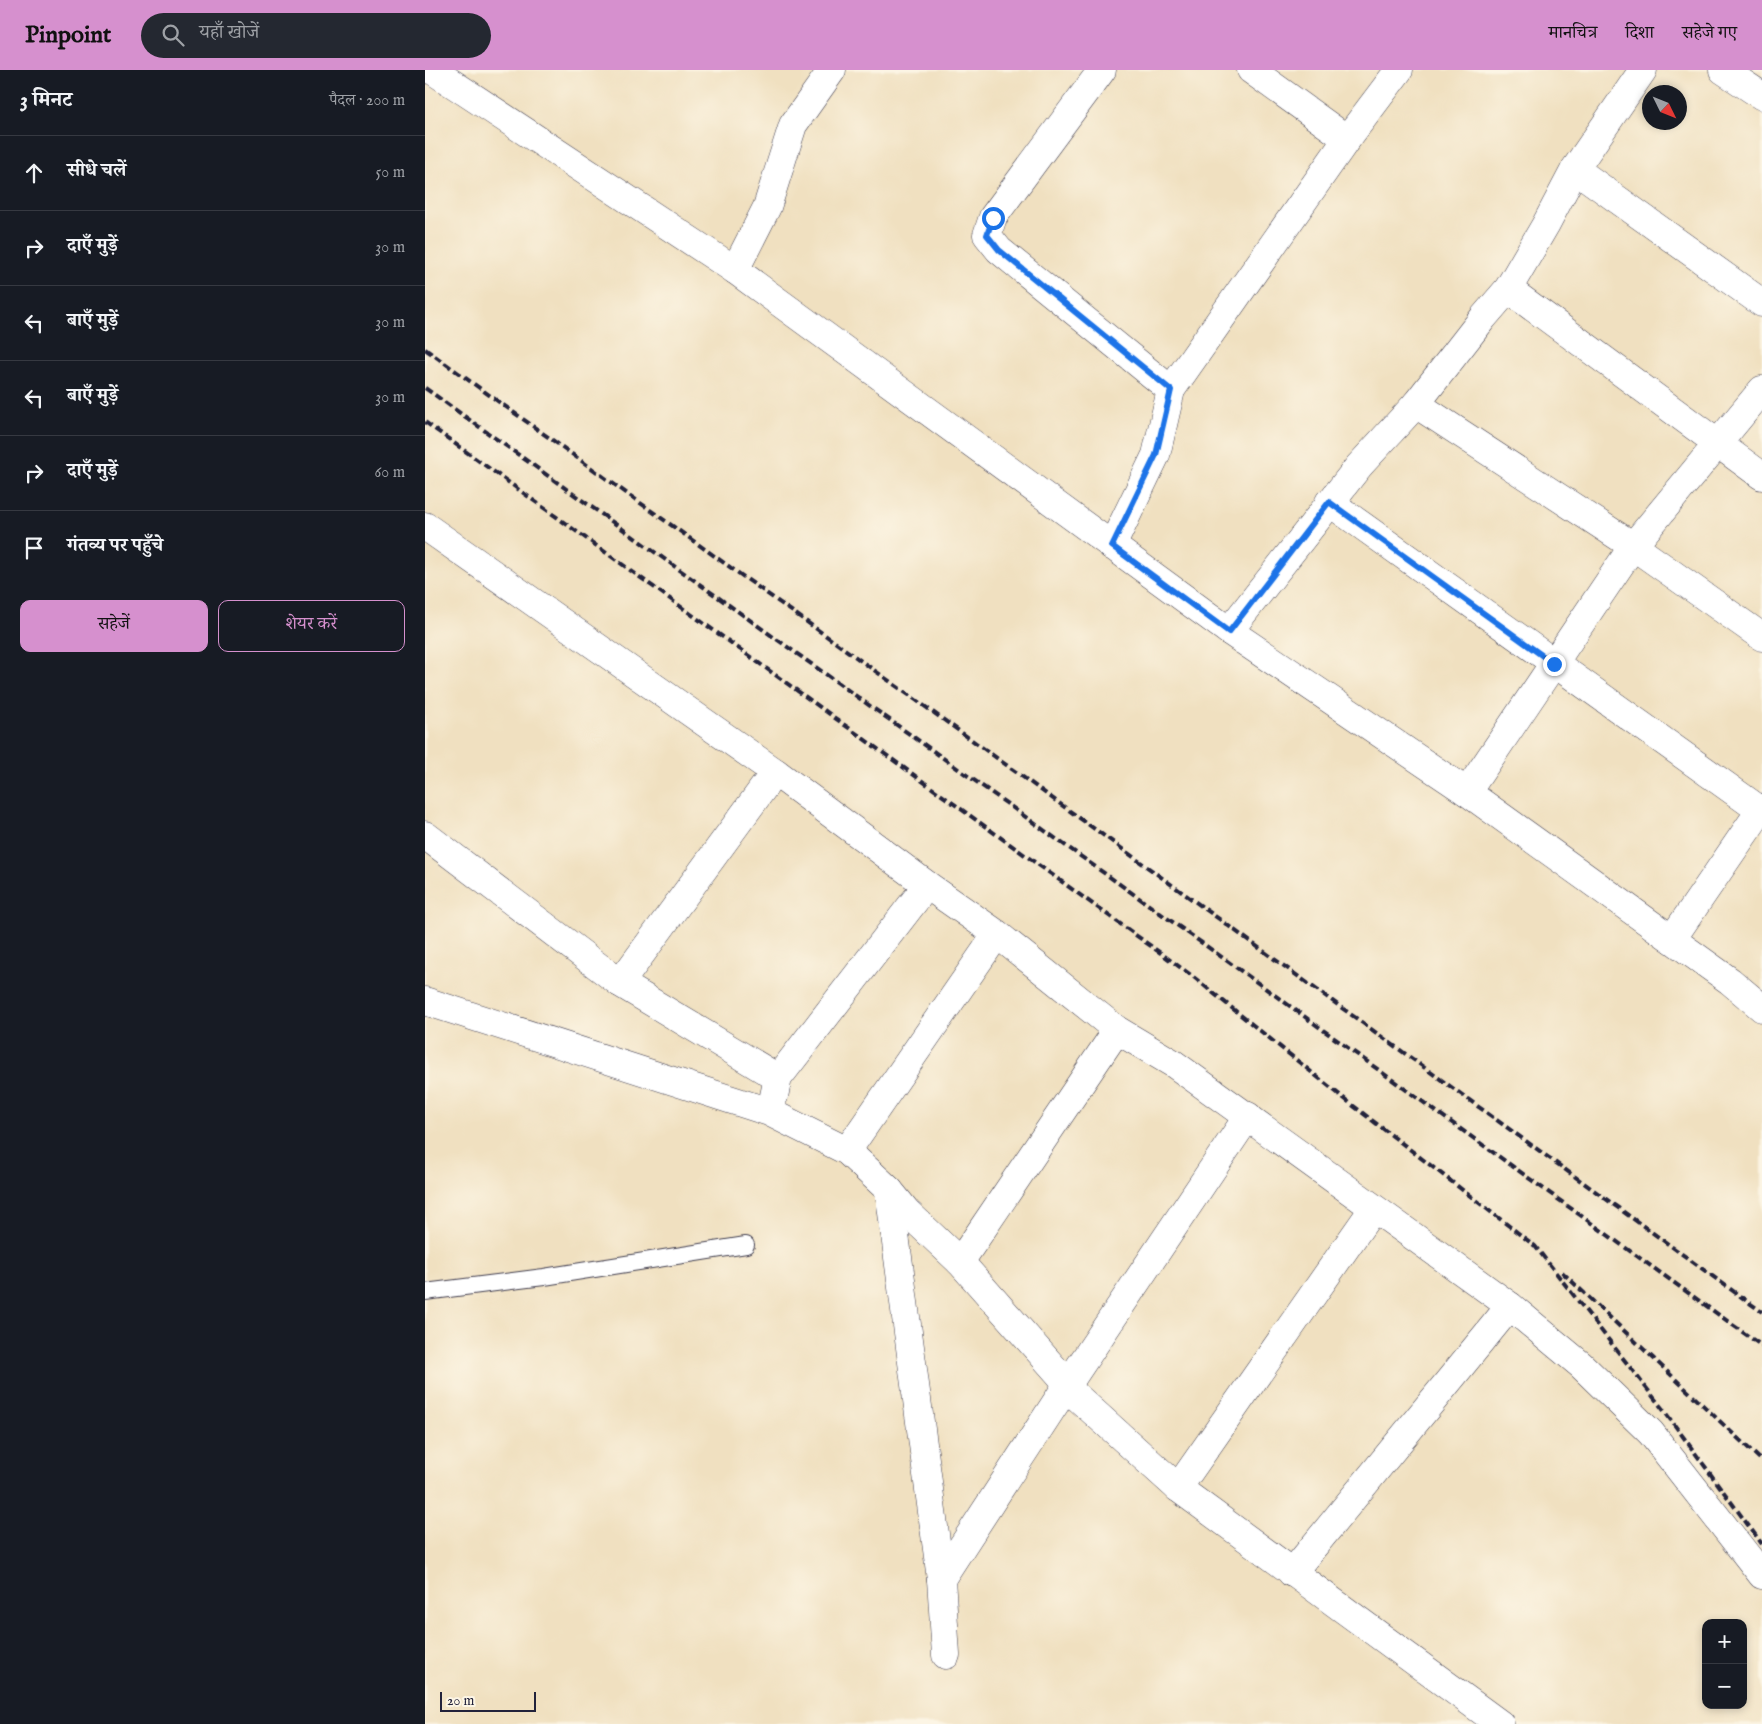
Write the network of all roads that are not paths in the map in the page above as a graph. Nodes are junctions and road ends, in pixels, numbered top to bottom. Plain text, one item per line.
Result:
1 (432, 70) edge
2 (832, 70) edge
3 (1101, 70) edge
4 (1251, 70) edge
5 (1399, 70) edge
6 (1643, 70) edge
7 (1723, 70) edge
8 (1762, 96) edge
9 (1347, 139) junction
10 (1575, 168) junction
11 (735, 270) junction
12 (1508, 289) junction
13 (1762, 303) edge
14 (1171, 390) junction
15 (1762, 390) edge
16 (1416, 404) junction
17 (1717, 443) junction
18 (1762, 476) edge
19 (1329, 502) junction
20 (425, 526) edge
21 (1112, 546) junction
22 (1633, 546) junction
23 (1229, 632) junction
24 (1762, 636) edge
25 (1554, 664) junction
26 (775, 772) junction
27 (1467, 792) junction
28 (1761, 809) edge
29 (425, 835) edge
30 (927, 885) junction
31 (997, 934) junction
32 (1672, 939) junction
33 (620, 983) junction
34 (425, 1001) edge
35 (1762, 1008) edge
36 (1117, 1030) junction
37 (779, 1078) junction
38 (769, 1112) junction
39 (1248, 1116) junction
40 (847, 1150) junction
41 (889, 1190) junction
42 (1373, 1208) junction
43 (746, 1245) dead end
44 (960, 1262) junction
45 (425, 1292) edge
46 (1510, 1306) junction
47 (1068, 1384) junction
48 (1178, 1488) junction
49 (1292, 1572) junction
50 (1762, 1574) edge
51 (941, 1579) junction
52 (946, 1655) dead end
53 (1500, 1724) edge

1 - 11 street
2 - 11 street
3 - 14 street
4 - 9 street
5 - 9 street
6 - 10 street
7 - 8 street
9 - 14 street
10 - 12 street
10 - 13 street
11 - 21 street
12 - 16 street
12 - 17 street
14 - 21 street
15 - 17 street
16 - 19 street
16 - 22 street
17 - 18 street
17 - 22 street
19 - 23 street
19 - 25 street
20 - 26 street
21 - 23 street
22 - 24 street
22 - 25 street
23 - 27 street
25 - 27 street
25 - 28 street
26 - 30 street
26 - 33 street
27 - 32 street
28 - 32 street
29 - 33 street
30 - 31 street
30 - 37 street
31 - 36 street
31 - 40 street
32 - 35 street
33 - 37 street
34 - 38 street
36 - 39 street
36 - 44 street
37 - 38 street
38 - 40 street
39 - 42 street
39 - 47 street
40 - 41 street
41 - 44 street
41 - 51 street
42 - 46 street
42 - 48 street
43 - 45 lane
44 - 47 street
46 - 49 street
46 - 50 street
47 - 48 street
47 - 51 street
48 - 49 street
49 - 53 street
51 - 52 street

